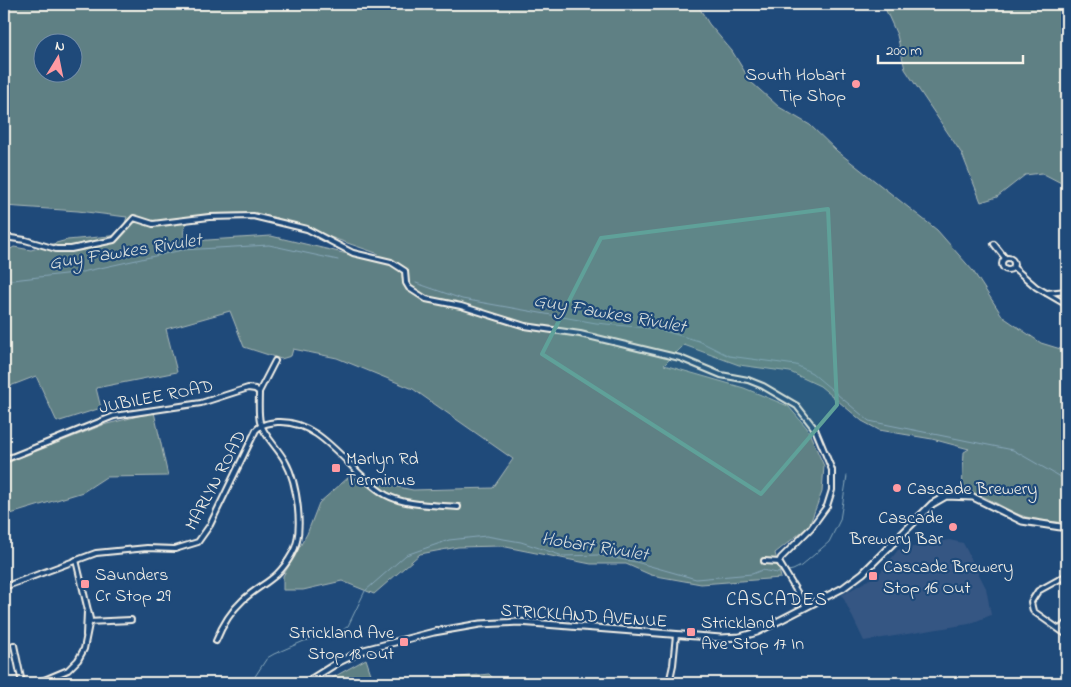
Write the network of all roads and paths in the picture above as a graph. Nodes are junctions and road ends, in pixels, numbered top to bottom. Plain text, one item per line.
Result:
1 (4, 237) edge
2 (994, 244) dead end
3 (1005, 258) junction
4 (1013, 267) junction
5 (1067, 291) edge
6 (1047, 293) junction
7 (1067, 305) edge
8 (276, 361) dead end
9 (259, 392) junction
10 (261, 425) junction
11 (4, 460) edge
12 (458, 508) dead end
13 (1067, 528) edge
14 (76, 560) junction
15 (764, 560) dead end
16 (779, 562) junction
17 (1067, 575) edge
18 (4, 586) edge
19 (806, 607) junction
20 (131, 620) dead end
21 (89, 622) junction
22 (1067, 622) edge
23 (1060, 629) junction
24 (676, 635) junction
25 (1067, 635) edge
26 (216, 642) dead end
27 (14, 645) dead end
28 (23, 683) edge
29 (37, 683) edge
30 (305, 683) edge
31 (669, 683) edge

1 - 16 street
2 - 3 street
3 - 4 street
3 - 4 street
4 - 6 street
5 - 6 street
6 - 7 street
8 - 9 street
9 - 10 street
9 - 11 street, JUBILEE ROAD
10 - 12 street, MARLYN ROAD
10 - 14 street, MARLYN ROAD
10 - 26 street
13 - 19 street, STRICKLAND AVENUE
14 - 18 street, MARLYN ROAD
14 - 21 street
15 - 16 street
16 - 19 street
17 - 23 street
19 - 24 street, STRICKLAND AVENUE
20 - 21 street
21 - 29 street
22 - 23 street
23 - 25 street
24 - 30 street, STRICKLAND AVENUE
24 - 31 street
27 - 28 street

